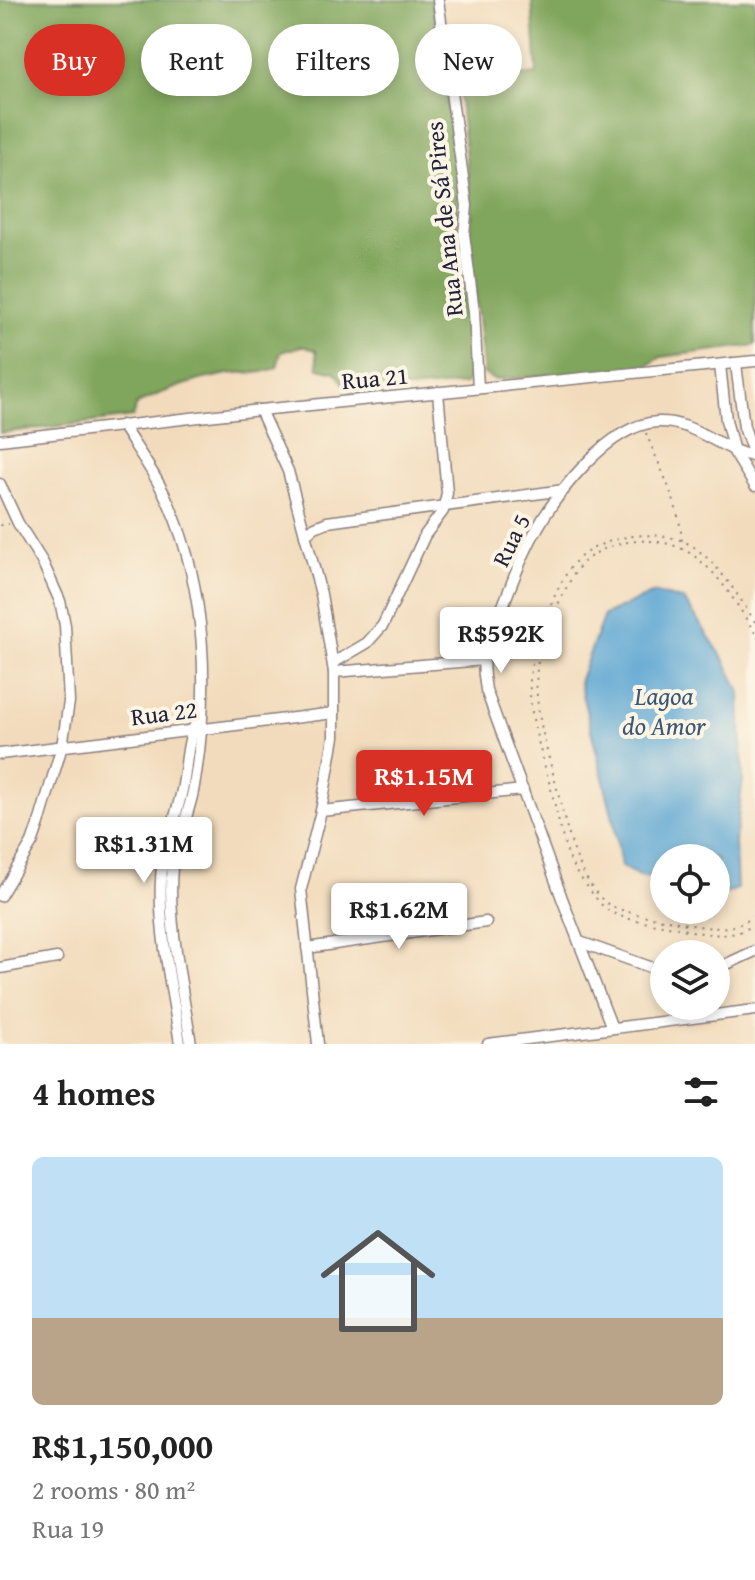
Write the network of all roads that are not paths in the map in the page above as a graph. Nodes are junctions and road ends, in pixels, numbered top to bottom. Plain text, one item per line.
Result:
1 (438, 0) edge
2 (755, 361) edge
3 (736, 364) junction
4 (720, 365) junction
5 (478, 388) junction
6 (438, 392) junction
7 (260, 410) junction
8 (122, 425) junction
9 (0, 440) edge
10 (734, 452) junction
11 (754, 457) edge
12 (0, 484) edge
13 (755, 486) edge
14 (564, 490) junction
15 (444, 507) junction
16 (305, 535) junction
17 (484, 660) junction
18 (333, 667) junction
19 (334, 713) junction
20 (196, 730) junction
21 (62, 746) junction
22 (0, 754) edge
23 (523, 790) junction
24 (321, 811) junction
25 (0, 896) edge
26 (486, 922) dead end
27 (580, 942) junction
28 (307, 948) junction
29 (755, 951) edge
30 (57, 958) dead end
31 (730, 963) edge
32 (650, 967) edge
33 (0, 968) edge
34 (755, 1010) edge
35 (612, 1028) junction
36 (180, 1044) edge
37 (191, 1044) edge
38 (318, 1044) edge
39 (488, 1044) edge

1 - 5 street, Rua Ana de Sá Pires
2 - 3 street, Rua 21
3 - 4 street, Rua 21
3 - 11 street
4 - 5 street, Rua 21
4 - 10 street
5 - 6 street, Rua 21
6 - 7 street, Rua 21
6 - 15 street
7 - 8 street, Rua 21
7 - 16 street
8 - 9 street, Rua 21
8 - 20 street
10 - 11 street
10 - 13 street
10 - 14 street, Rua 5
12 - 21 street
14 - 15 street
14 - 17 street, Rua 5
15 - 16 street
15 - 18 street
16 - 18 street
17 - 18 street
17 - 23 street, Rua 5
18 - 19 street
19 - 20 street, Rua 22
19 - 24 street
20 - 21 street, Rua 22
20 - 36 street
20 - 37 street
21 - 22 street, Rua 22
21 - 25 street
23 - 24 street
23 - 27 street, Rua 5
24 - 28 street
26 - 28 street
27 - 32 street
27 - 35 street, Rua 5
28 - 38 street
29 - 31 street
30 - 33 street
34 - 35 street
35 - 39 street

